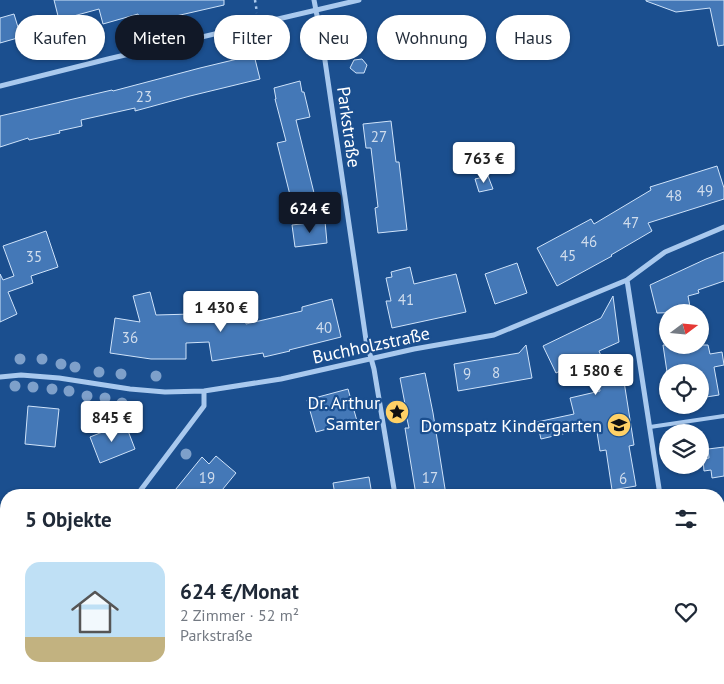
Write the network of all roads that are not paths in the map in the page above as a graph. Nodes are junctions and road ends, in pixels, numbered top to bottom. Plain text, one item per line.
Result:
1 (314, 0) edge
2 (359, 0) edge
3 (316, 9) junction
4 (0, 86) edge
5 (724, 228) edge
6 (627, 280) junction
7 (371, 358) junction
8 (0, 377) edge
9 (204, 391) junction
10 (724, 416) edge
11 (650, 427) junction
12 (142, 489) edge
13 (394, 489) edge
14 (659, 489) edge

1 - 3 street, Parkstraße
2 - 3 street
3 - 4 street
3 - 7 street, Parkstraße
5 - 6 street, Buchholzstraße
6 - 7 street, Buchholzstraße
6 - 11 street
7 - 9 street, Buchholzstraße
7 - 13 street, Parkstraße
8 - 9 street, Buchholzstraße
9 - 12 street
10 - 11 lane
11 - 14 street

